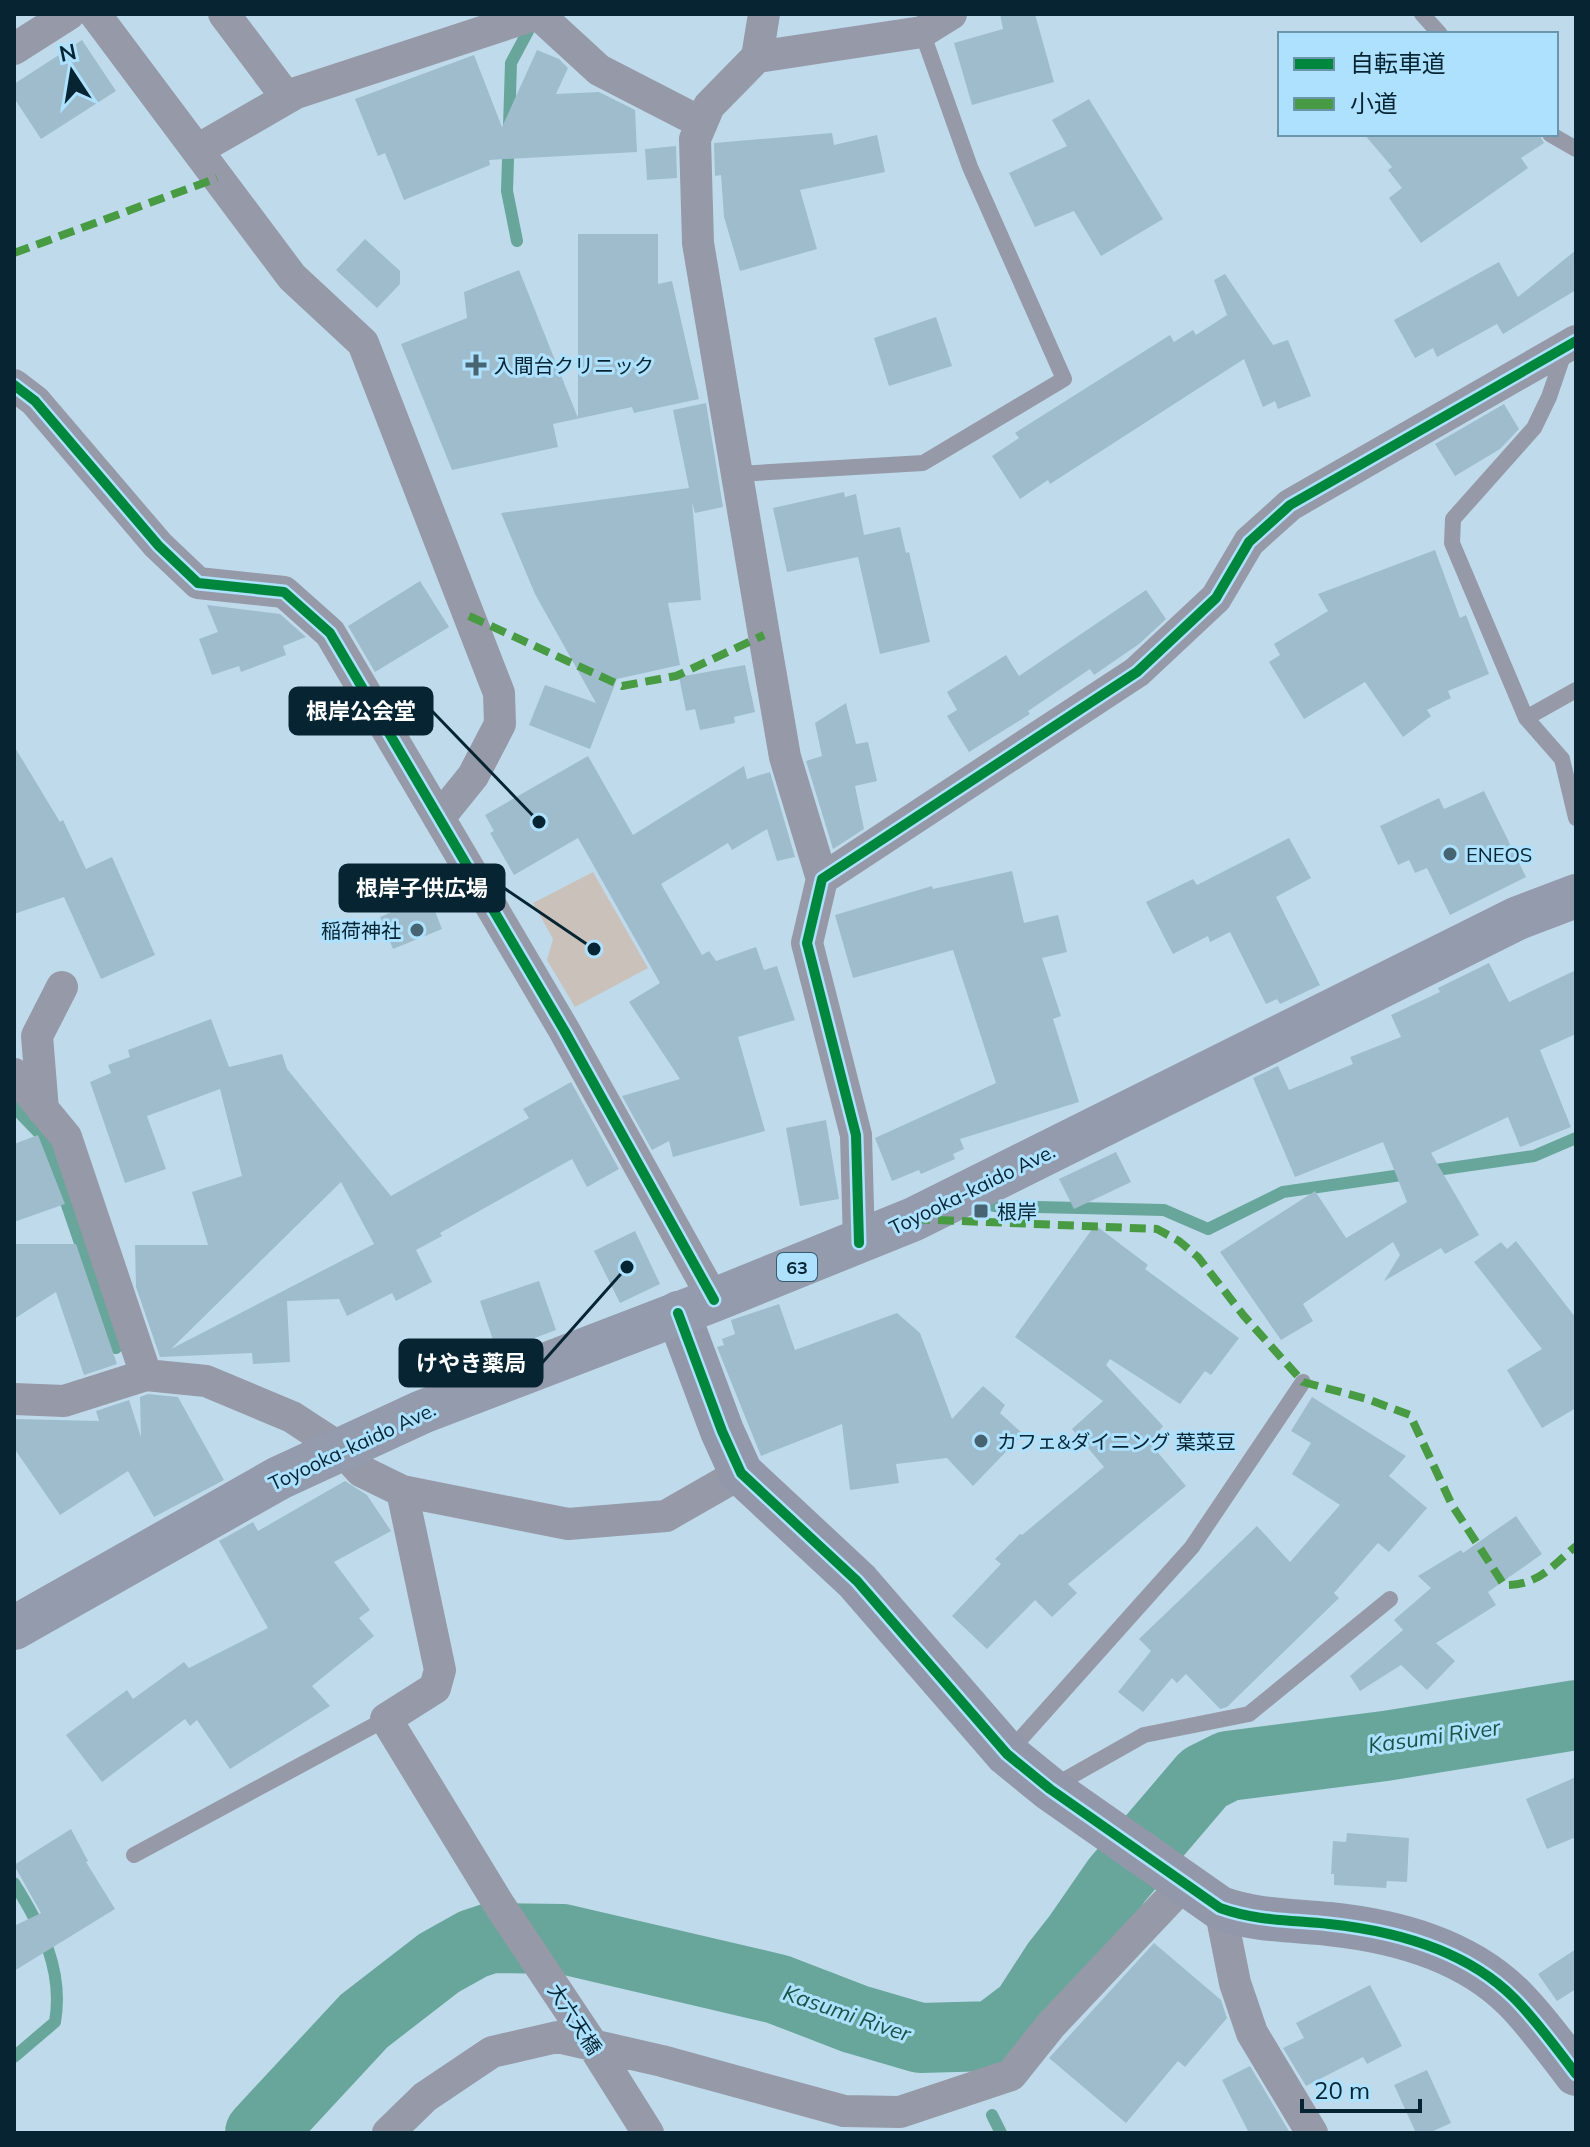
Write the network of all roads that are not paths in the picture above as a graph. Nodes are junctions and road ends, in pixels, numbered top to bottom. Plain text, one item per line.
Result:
1 (69, 14) edge
2 (95, 14) edge
3 (224, 14) edge
4 (537, 14) edge
5 (764, 14) edge
6 (951, 14) edge
7 (1422, 14) edge
8 (922, 32) junction
9 (1438, 32) edge
10 (14, 49) edge
11 (757, 57) junction
12 (287, 98) junction
13 (702, 123) junction
14 (1553, 136) edge
15 (1576, 149) edge
16 (197, 150) junction
17 (1571, 344) edge
18 (14, 385) edge
19 (737, 474) junction
20 (1576, 690) edge
21 (1526, 718) junction
22 (439, 818) junction
23 (1576, 818) edge
24 (822, 879) junction
25 (1576, 896) edge
26 (62, 987) dead end
27 (14, 1074) edge
28 (43, 1110) junction
29 (859, 1243) junction
30 (696, 1306) junction
31 (146, 1375) junction
32 (1303, 1382) dead end
33 (14, 1399) edge
34 (341, 1449) junction
35 (741, 1473) junction
36 (402, 1491) junction
37 (1390, 1599) dead end
38 (14, 1628) edge
39 (386, 1719) junction
40 (1007, 1754) junction
41 (1063, 1798) junction
42 (134, 1855) dead end
43 (1178, 1880) junction
44 (1220, 1908) junction
45 (590, 2040) junction
46 (1576, 2074) edge
47 (388, 2133) edge
48 (648, 2133) edge
49 (1312, 2133) edge

1 - 10 street
2 - 16 street
3 - 12 street
4 - 12 street
4 - 13 street
5 - 11 street
6 - 8 street
7 - 9 lane
8 - 11 street
8 - 19 lane
11 - 13 street
12 - 16 street
13 - 19 street
14 - 15 lane
16 - 22 street
17 - 21 lane
17 - 24 street
18 - 22 street
19 - 24 street
20 - 21 lane
21 - 23 lane
22 - 30 street
24 - 29 street
25 - 29 main road, Toyooka-kaido Ave. / 63
26 - 28 street
27 - 28 street
28 - 31 street
29 - 30 main road, Toyooka-kaido Ave. / 63
30 - 34 main road, Toyooka-kaido Ave. / 63
30 - 35 street
31 - 33 street
31 - 34 street
32 - 40 lane
34 - 36 street
34 - 38 main road, Toyooka-kaido Ave. / 63
35 - 36 street
35 - 40 street
36 - 39 street
37 - 41 lane
39 - 42 lane
39 - 45 street, 大六天橋
40 - 41 street
41 - 43 street
43 - 44 street
43 - 45 street
44 - 46 street
44 - 49 street
45 - 47 street
45 - 48 street, 大六天橋

